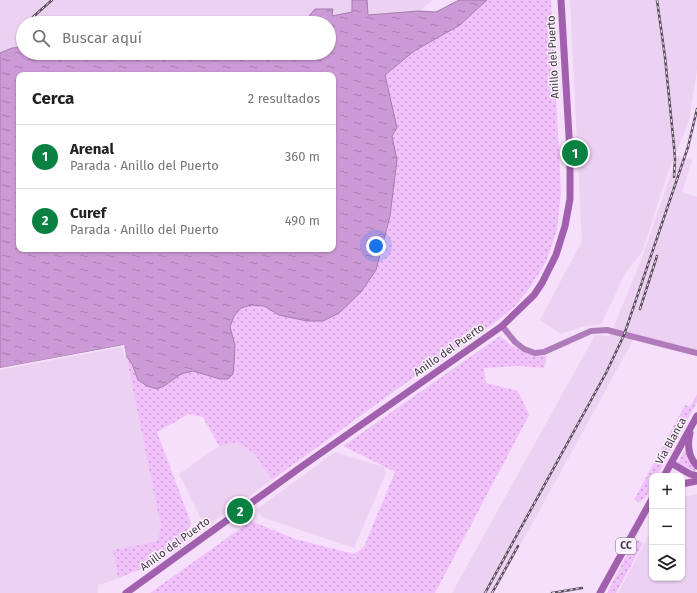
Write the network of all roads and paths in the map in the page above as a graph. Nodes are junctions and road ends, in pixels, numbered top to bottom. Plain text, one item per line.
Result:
1 (561, 0) edge
2 (502, 326) junction
3 (697, 353) edge
4 (697, 416) edge
5 (692, 425) junction
6 (671, 463) junction
7 (697, 466) edge
8 (666, 473) edge
9 (697, 476) edge
10 (697, 481) edge
11 (685, 483) edge
12 (649, 504) edge
13 (126, 593) edge
14 (600, 593) edge

1 - 2 main road, Anillo del Puerto
2 - 3 main road
2 - 13 main road, Anillo del Puerto
4 - 5 main road, Vía Blanca
5 - 6 main road, Vía Blanca
5 - 7 main road
6 - 8 main road, Vía Blanca
6 - 9 main road
10 - 11 main road
12 - 14 main road, CC

